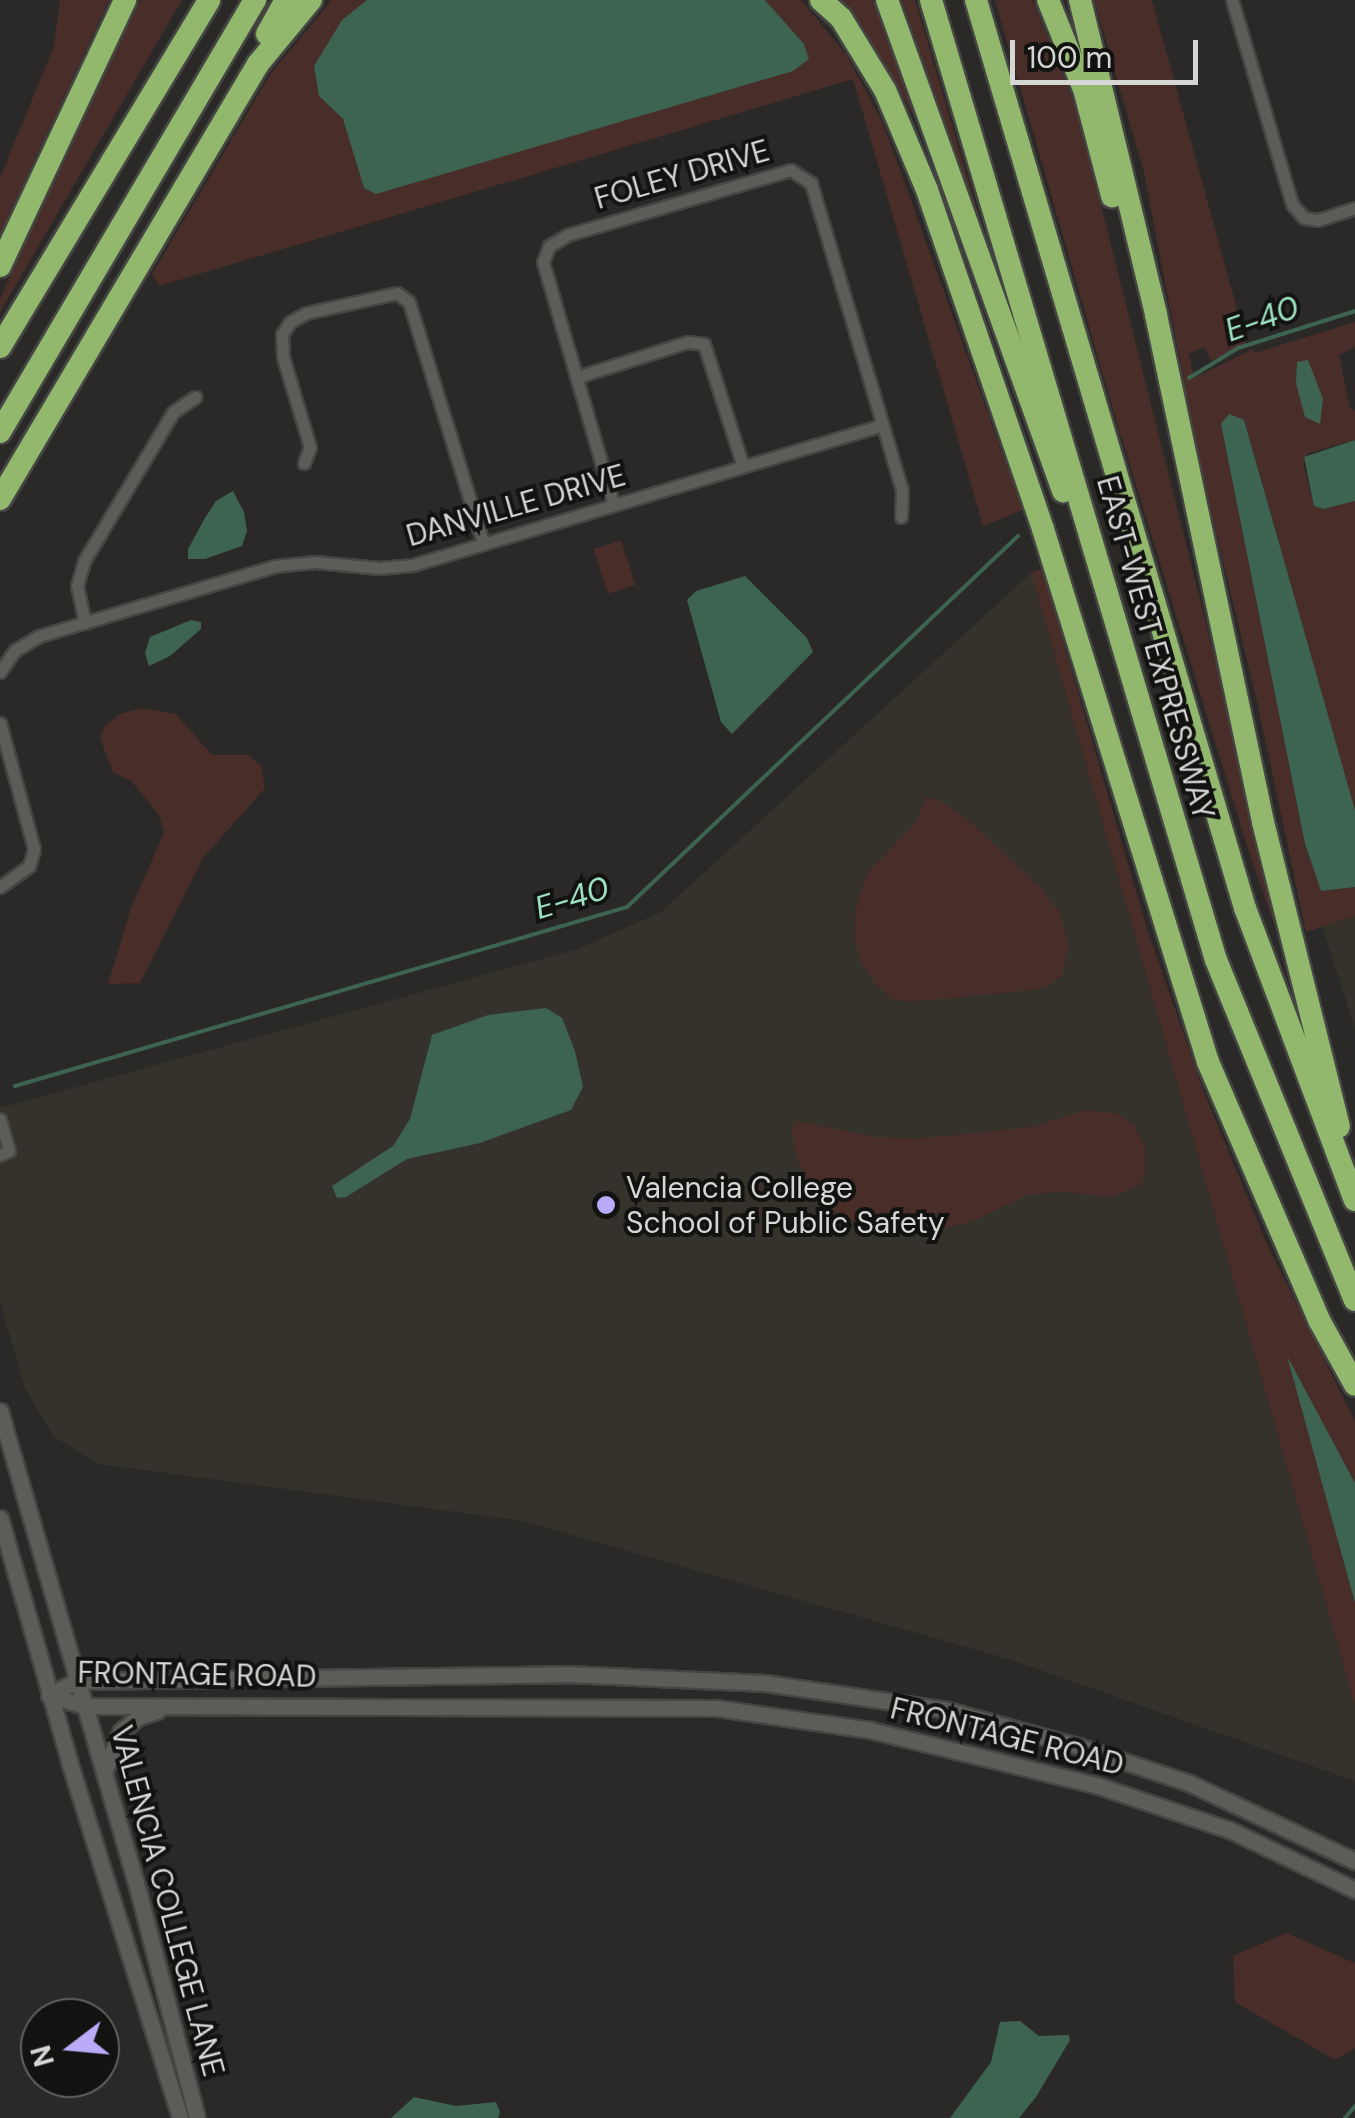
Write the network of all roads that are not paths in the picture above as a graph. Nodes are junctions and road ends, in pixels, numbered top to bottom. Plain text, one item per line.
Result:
1 (126, 0) edge
2 (254, 0) edge
3 (286, 0) edge
4 (312, 0) edge
5 (821, 0) edge
6 (887, 0) edge
7 (931, 0) edge
8 (976, 0) edge
9 (1048, 0) edge
10 (1080, 0) edge
11 (1232, 0) edge
12 (202, 6) edge
13 (204, 152) junction
14 (1355, 208) edge
15 (0, 266) edge
16 (0, 347) edge
17 (577, 376) junction
18 (194, 397) dead end
19 (882, 426) junction
20 (0, 432) edge
21 (304, 463) dead end
22 (743, 466) junction
23 (0, 499) edge
24 (614, 504) junction
25 (901, 517) dead end
26 (1202, 542) junction
27 (483, 543) junction
28 (85, 623) junction
29 (0, 672) edge
30 (1144, 715) junction
31 (0, 724) edge
32 (0, 886) edge
33 (0, 1118) edge
34 (5, 1153) edge
35 (1355, 1188) edge
36 (1355, 1200) edge
37 (1355, 1300) edge
38 (1355, 1385) edge
39 (0, 1411) edge
40 (0, 1518) edge
41 (77, 1680) junction
42 (50, 1695) junction
43 (84, 1706) junction
44 (173, 1706) junction
45 (104, 1772) junction
46 (1355, 1861) edge
47 (1355, 1890) edge
48 (180, 2118) edge
49 (197, 2118) edge

1 - 15 highway
2 - 20 highway
3 - 13 highway
4 - 13 highway
5 - 38 highway
6 - 30 highway
7 - 30 highway, EAST-WEST EXPRESSWAY
8 - 36 highway, EAST-WEST EXPRESSWAY
9 - 26 highway
10 - 26 highway
11 - 14 street
12 - 16 highway
13 - 23 highway
17 - 19 street, FOLEY DRIVE
17 - 22 street
17 - 24 street, FOLEY DRIVE
18 - 28 street
19 - 22 street, DANVILLE DRIVE
19 - 25 street, FOLEY DRIVE
21 - 27 street
22 - 24 street, DANVILLE DRIVE
24 - 27 street, DANVILLE DRIVE
26 - 35 highway
27 - 28 street, DANVILLE DRIVE
28 - 29 street, DANVILLE DRIVE
30 - 37 highway, EAST-WEST EXPRESSWAY
31 - 32 street
33 - 34 street
39 - 41 street, VALENCIA COLLEGE LANE
40 - 42 street, VALENCIA COLLEGE LANE
41 - 42 street, FRONTAGE ROAD
41 - 43 street, VALENCIA COLLEGE LANE
41 - 46 street, FRONTAGE ROAD
42 - 43 street, FRONTAGE ROAD
42 - 48 street, VALENCIA COLLEGE LANE
43 - 44 street, FRONTAGE ROAD
43 - 45 street, VALENCIA COLLEGE LANE
44 - 45 street
44 - 47 street, FRONTAGE ROAD
45 - 49 street, VALENCIA COLLEGE LANE

